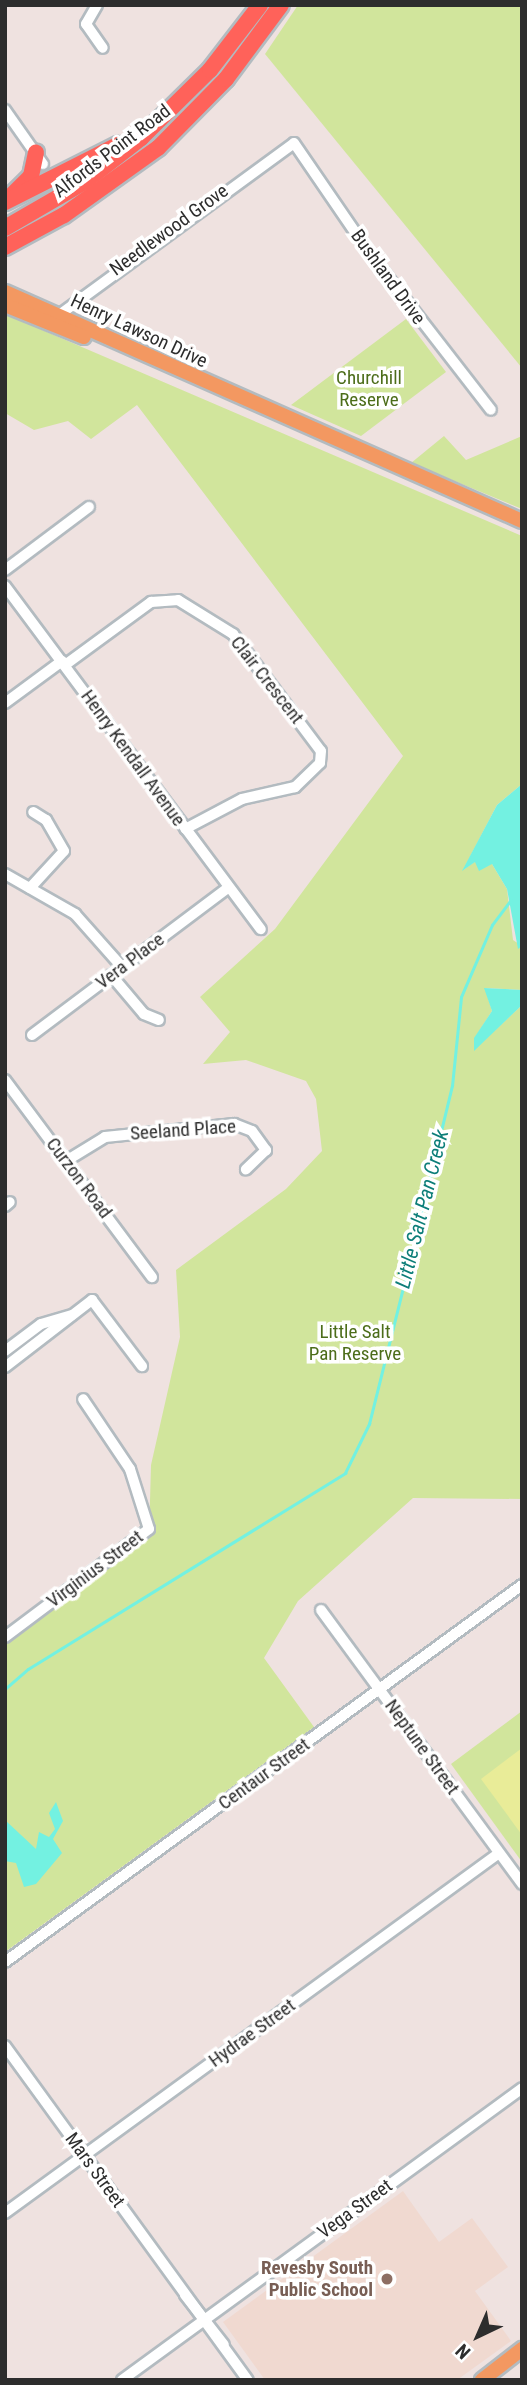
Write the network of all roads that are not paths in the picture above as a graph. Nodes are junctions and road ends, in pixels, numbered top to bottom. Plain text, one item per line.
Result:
1 (97, 5) edge
2 (260, 5) edge
3 (281, 5) edge
4 (230, 46) junction
5 (103, 48) dead end
6 (5, 110) edge
7 (290, 142) joint
8 (39, 158) joint
9 (5, 200) edge
10 (5, 228) edge
11 (9, 249) edge
12 (5, 292) edge
13 (5, 305) edge
14 (55, 319) junction
15 (491, 410) dead end
16 (89, 507) dead end
17 (522, 521) edge
18 (5, 570) edge
19 (5, 586) edge
20 (63, 663) junction
21 (5, 703) edge
22 (33, 812) dead end
23 (185, 829) junction
24 (5, 874) edge
25 (229, 887) junction
26 (30, 888) junction
27 (261, 929) dead end
28 (122, 967) junction
29 (111, 975) junction
30 (159, 1020) dead end
31 (32, 1035) dead end
32 (5, 1080) edge
33 (66, 1161) junction
34 (246, 1169) dead end
35 (152, 1277) dead end
36 (72, 1315) junction
37 (5, 1351) edge
38 (142, 1366) dead end
39 (5, 1367) edge
40 (83, 1399) dead end
41 (522, 1585) edge
42 (321, 1610) dead end
43 (5, 1637) edge
44 (380, 1689) junction
45 (499, 1853) junction
46 (522, 1884) edge
47 (5, 1962) edge
48 (5, 2046) edge
49 (522, 2088) edge
50 (85, 2155) junction
51 (5, 2213) edge
52 (204, 2320) junction
53 (522, 2349) edge
54 (481, 2378) edge
55 (121, 2380) edge
56 (248, 2380) edge

1 - 5 street
2 - 4 highway, Alfords Point Road
3 - 11 highway, Alfords Point Road
4 - 9 highway
4 - 10 highway, Alfords Point Road
6 - 8 street
7 - 14 street, Needlewood Grove
7 - 15 street, Bushland Drive
8 - 9 highway
12 - 14 main road, Henry Lawson Drive
13 - 14 main road, Henry Lawson Drive
14 - 17 main road, Henry Lawson Drive
16 - 18 street
19 - 20 street, Henry Kendall Avenue
20 - 21 street, Clair Crescent
20 - 23 street, Henry Kendall Avenue
20 - 23 street, Clair Crescent
22 - 26 street
23 - 25 street, Henry Kendall Avenue
24 - 26 street
25 - 27 street, Henry Kendall Avenue
25 - 28 street, Vera Place
26 - 28 street
28 - 29 street, Vera Place
29 - 30 street
29 - 31 street, Vera Place
32 - 33 street, Curzon Road
33 - 34 street, Seeland Place
33 - 35 street, Curzon Road
36 - 37 street
36 - 38 street
36 - 39 street
40 - 43 street, Virginius Street
41 - 44 street, Centaur Street
42 - 44 street, Neptune Street
44 - 45 street, Neptune Street
44 - 47 street, Centaur Street
45 - 46 street, Neptune Street
45 - 50 street, Hydrae Street
48 - 50 street, Mars Street
49 - 52 street, Vega Street
50 - 51 street, Hydrae Street
50 - 52 street, Mars Street
52 - 55 street, Vega Street
52 - 56 street, Mars Street
53 - 54 main road

